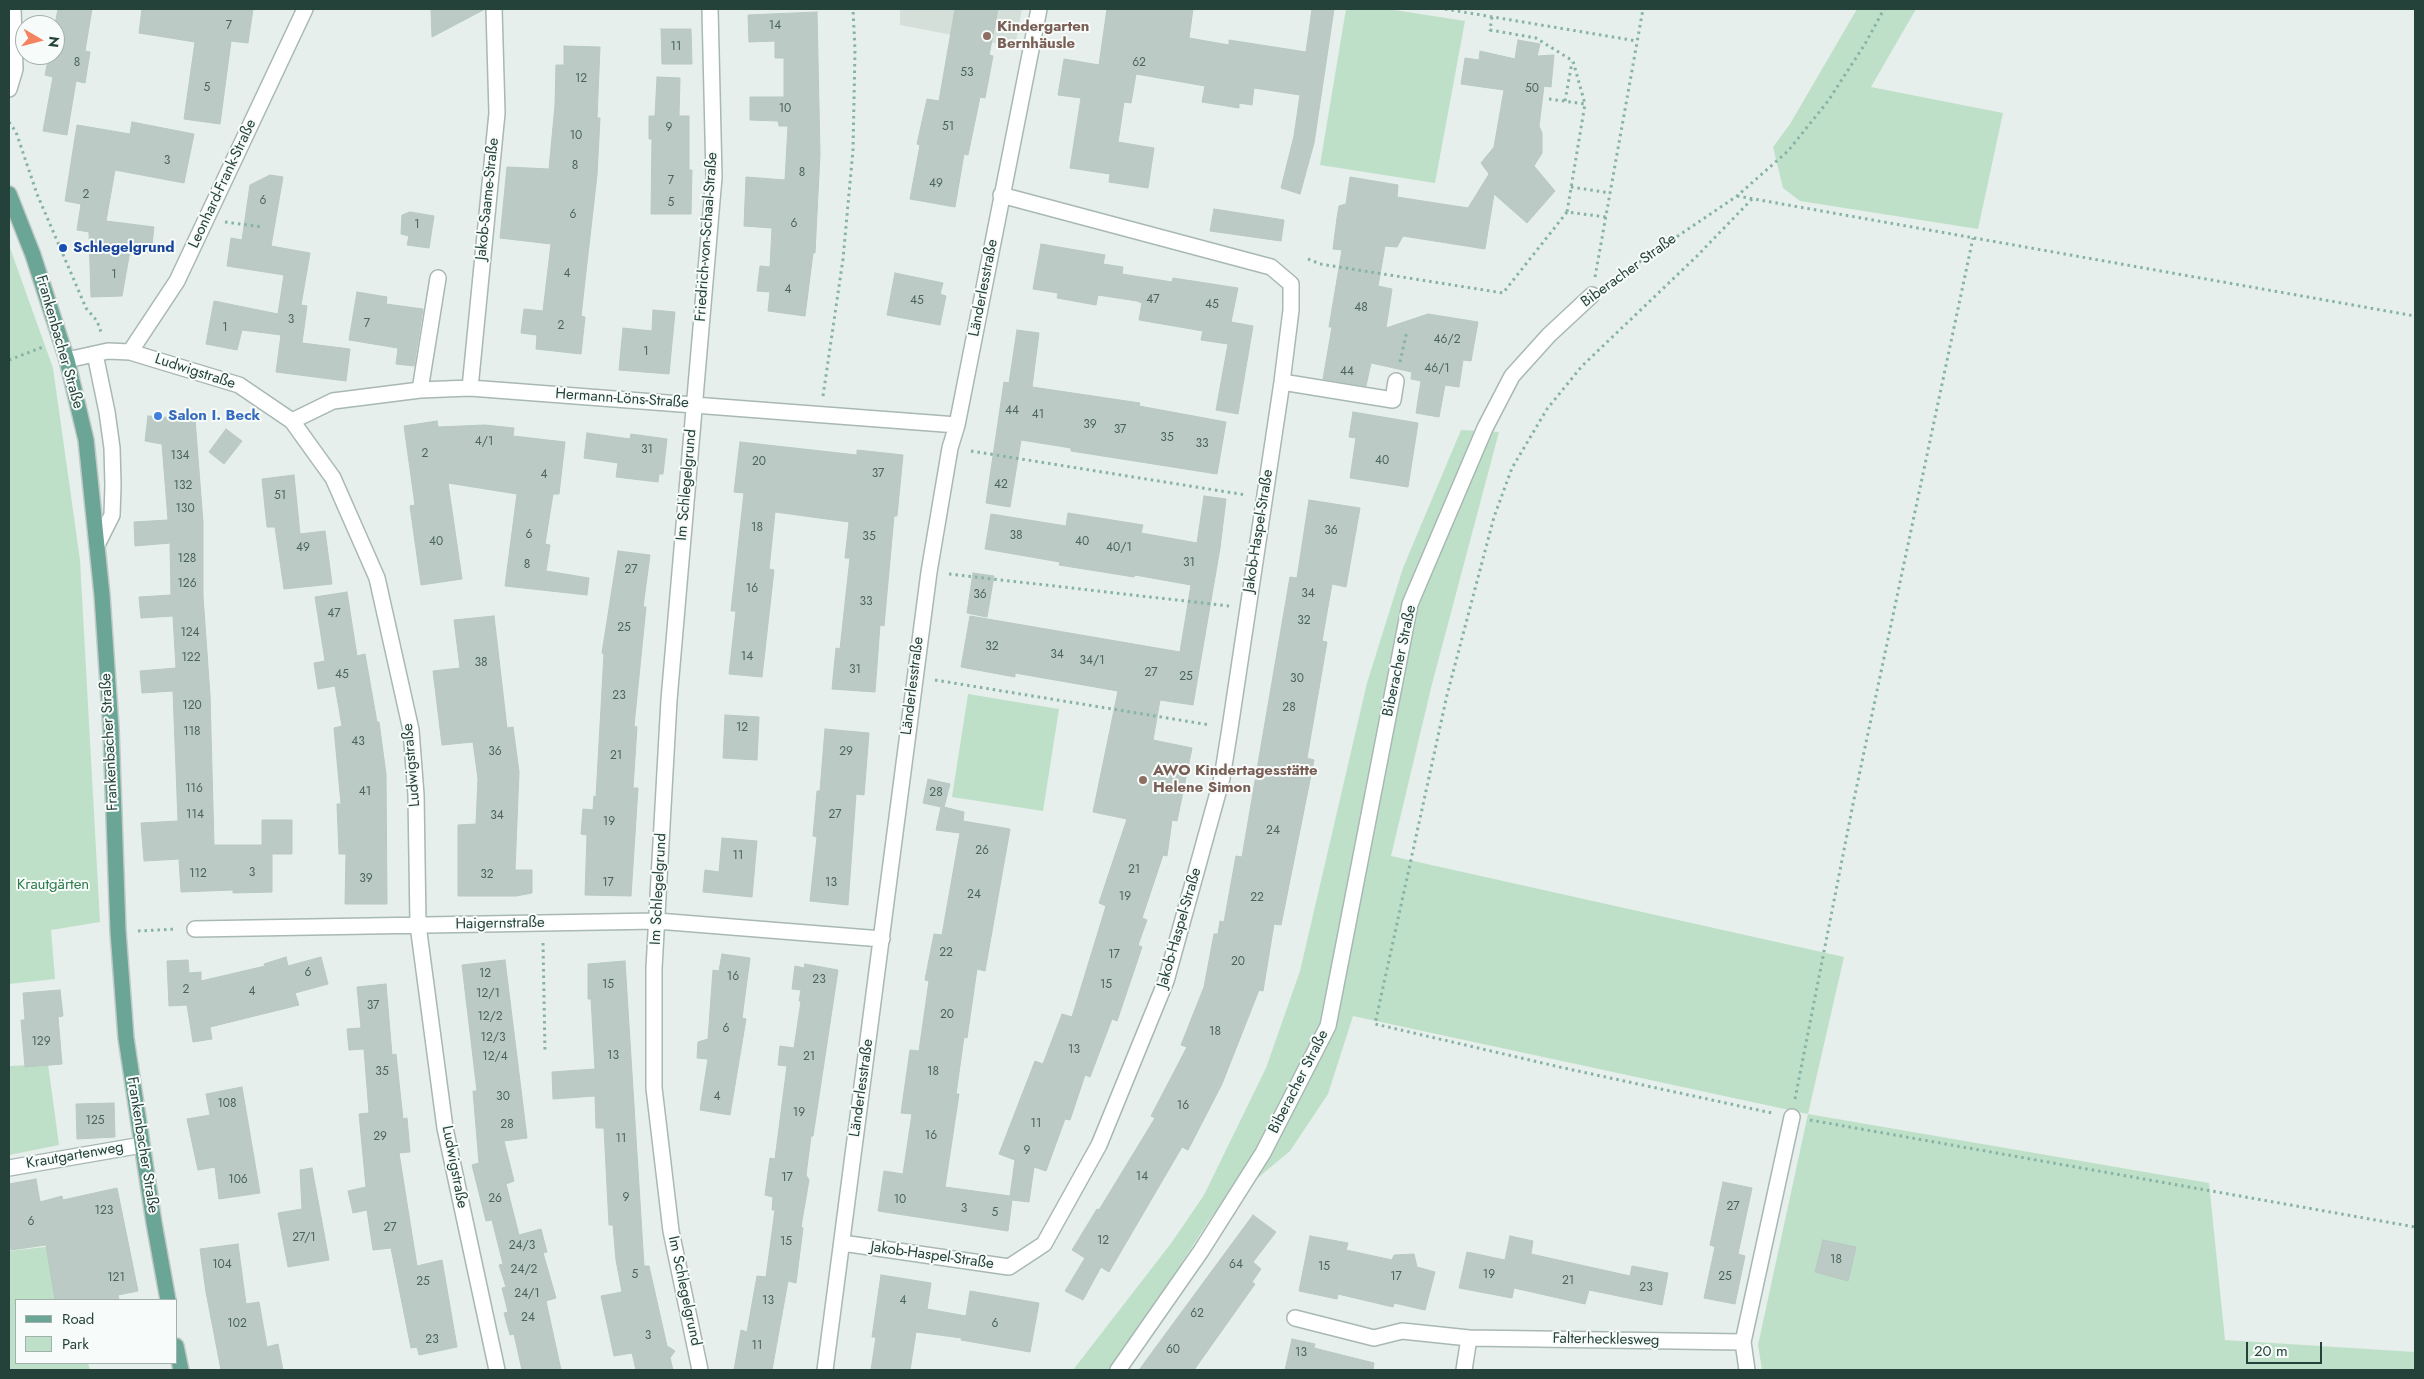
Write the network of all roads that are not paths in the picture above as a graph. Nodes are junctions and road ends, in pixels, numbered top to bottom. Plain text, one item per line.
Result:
1 (13, 9) edge
2 (305, 9) edge
3 (494, 9) edge
4 (710, 9) edge
5 (1039, 9) edge
6 (9, 89) edge
7 (9, 194) edge
8 (1001, 195) junction
9 (438, 278) dead end
10 (1592, 295) road end
11 (101, 352) junction
12 (130, 352) junction
13 (67, 360) junction
14 (1396, 380) road end
15 (1282, 382) junction
16 (470, 388) junction
17 (420, 390) junction
18 (694, 404) junction
19 (292, 421) junction
20 (958, 425) junction
21 (98, 542) junction
22 (657, 921) junction
23 (418, 925) junction
24 (195, 929) road end
25 (882, 939) junction
26 (1792, 1117) road end
27 (142, 1145) junction
28 (9, 1168) edge
29 (842, 1243) junction
30 (168, 1299) edge
31 (1295, 1318) dead end
32 (1469, 1338) junction
33 (1743, 1342) junction
34 (178, 1356) edge
35 (181, 1370) edge
36 (497, 1370) edge
37 (700, 1370) edge
38 (825, 1370) edge
39 (1118, 1370) edge
40 (1464, 1370) edge
41 (1747, 1370) edge

1 - 6 street
2 - 12 street, Leonhard-Frank-Straße
3 - 16 street, Jakob-Saame-Straße
4 - 18 street, Friedrich-von-Schaal-Straße
5 - 8 street, Länderlesstraße
7 - 13 main road, Frankenbacher Straße
8 - 15 street, Jakob-Haspel-Straße
8 - 20 street, Länderlesstraße
9 - 17 street
10 - 39 street, Biberacher Straße
11 - 12 street, Ludwigstraße
11 - 13 street, Ludwigstraße
11 - 21 street
12 - 19 street, Ludwigstraße
13 - 21 main road, Frankenbacher Straße
14 - 15 street
15 - 29 street, Jakob-Haspel-Straße
16 - 17 street, Hermann-Löns-Straße
16 - 18 street, Hermann-Löns-Straße
17 - 19 street, Hermann-Löns-Straße
18 - 20 street, Hermann-Löns-Straße
18 - 22 street, Im Schlegelgrund
19 - 23 street, Ludwigstraße
20 - 25 street, Länderlesstraße
21 - 27 main road, Frankenbacher Straße
22 - 23 street, Haigernstraße
22 - 25 street, Haigernstraße
22 - 37 street, Im Schlegelgrund
23 - 24 street, Haigernstraße
23 - 36 street, Ludwigstraße
25 - 29 street, Länderlesstraße
26 - 33 street
27 - 28 street, Krautgartenweg
27 - 30 main road, Frankenbacher Straße
29 - 38 street, Länderlesstraße
31 - 32 street, Falterhecklesweg
32 - 33 street, Falterhecklesweg
32 - 40 street
33 - 41 street
34 - 35 main road

